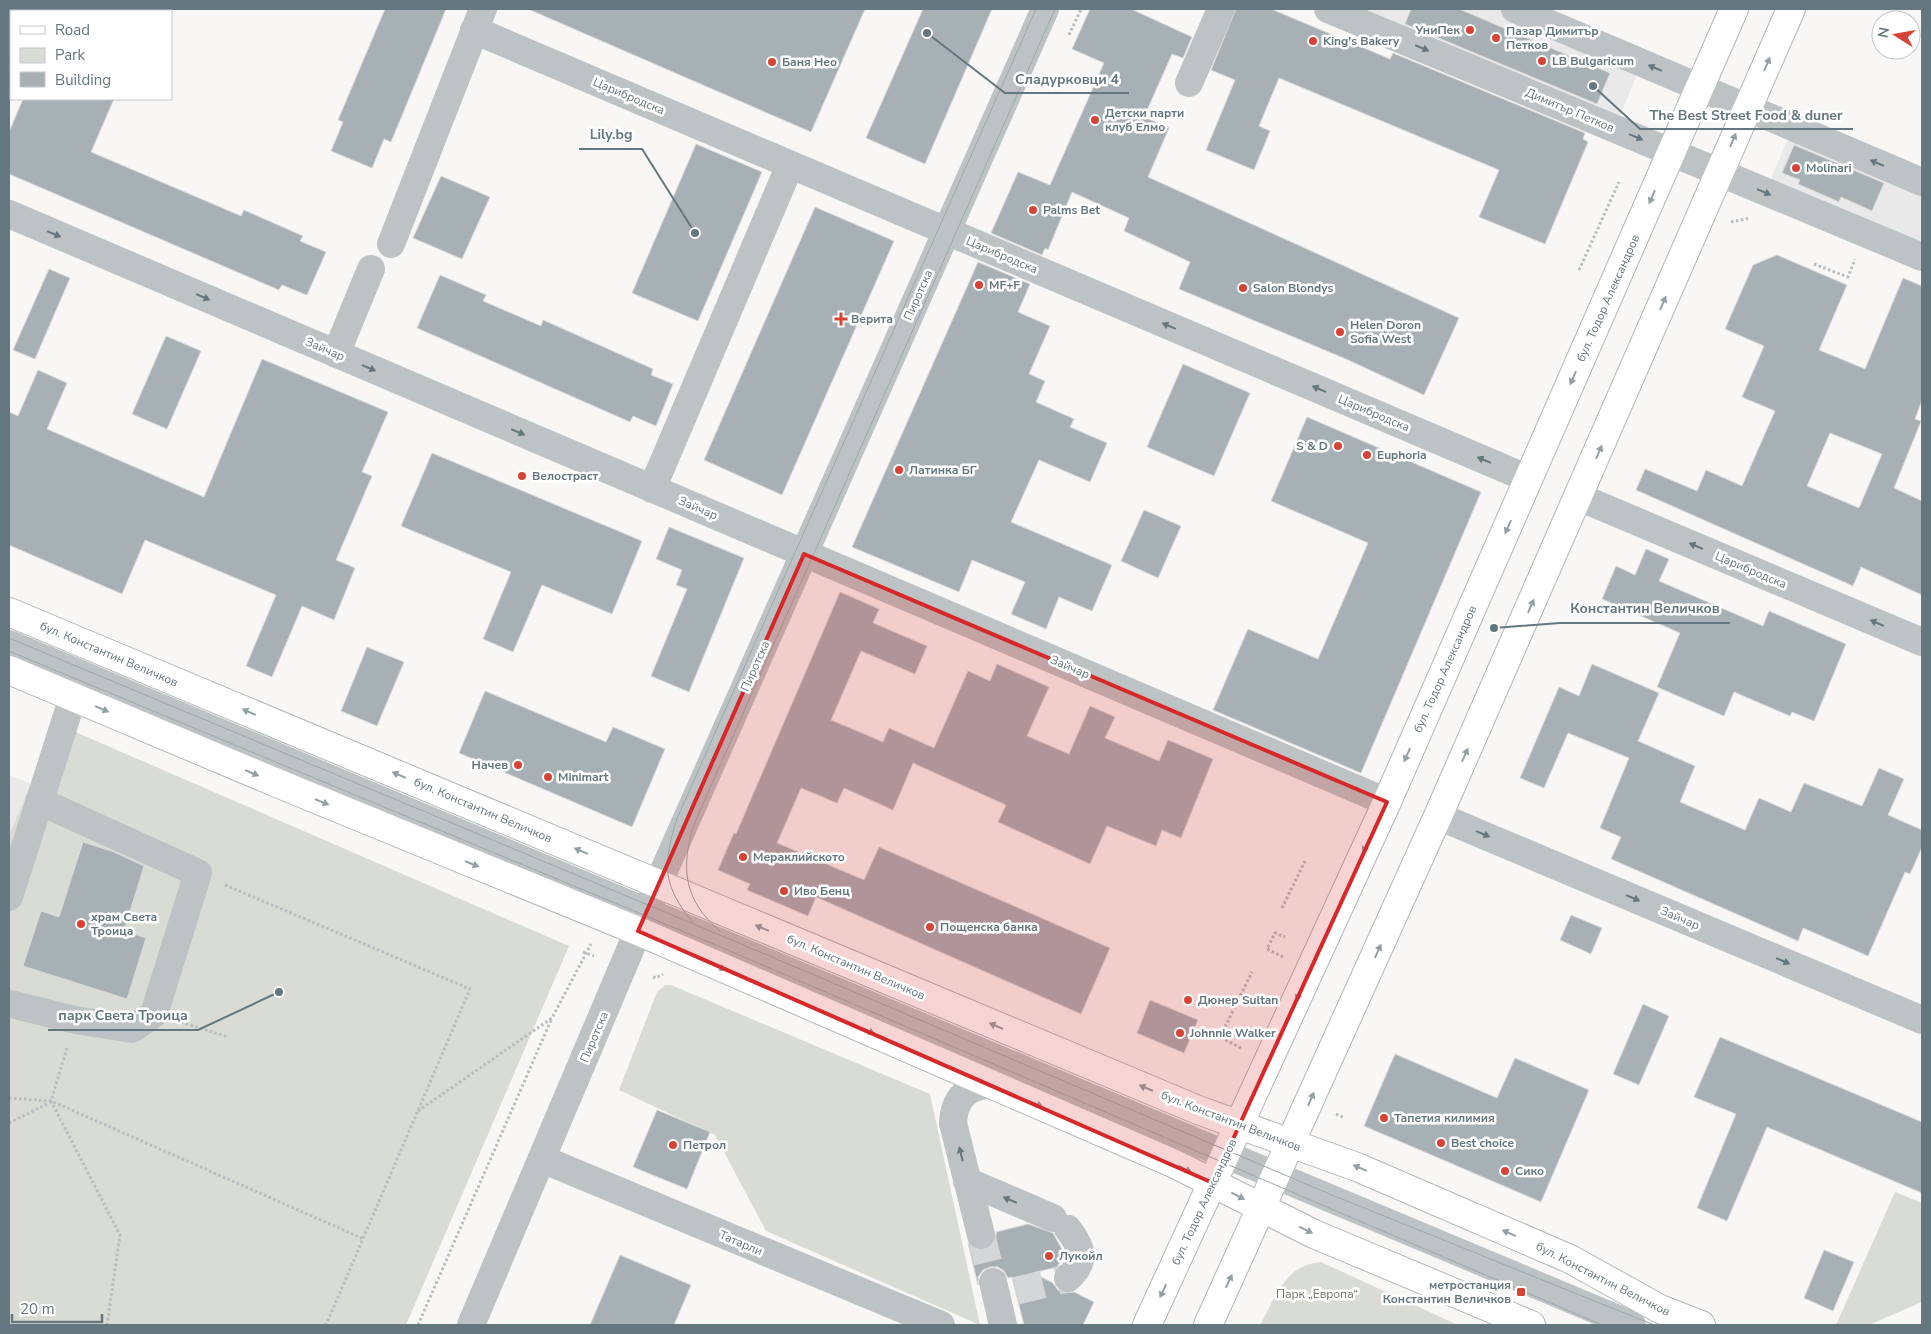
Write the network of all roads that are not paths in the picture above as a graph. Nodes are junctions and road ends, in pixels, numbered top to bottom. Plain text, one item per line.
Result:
1 (1045, 9) edge
2 (1221, 9) edge
3 (1328, 9) edge
4 (1515, 9) edge
5 (1734, 9) edge
6 (1791, 9) edge
7 (1376, 18) edge
8 (479, 19) edge
9 (1189, 83) dead end
10 (1700, 88) junction
11 (1747, 108) junction
12 (1672, 152) junction
13 (790, 165) junction
14 (1719, 173) junction
15 (1922, 182) edge
16 (9, 214) edge
17 (946, 231) junction
18 (391, 244) dead end
19 (1922, 257) edge
20 (371, 269) dead end
21 (336, 354) junction
22 (1529, 479) junction
23 (652, 489) junction
24 (1579, 497) junction
25 (804, 554) junction
26 (9, 612) edge
27 (1922, 642) edge
28 (9, 644) edge
29 (9, 670) edge
30 (73, 697) junction
31 (39, 800) junction
32 (1386, 802) junction
33 (1438, 816) junction
34 (658, 884) junction
35 (9, 897) edge
36 (643, 921) junction
37 (11, 1004) dead end
38 (1922, 1020) edge
39 (992, 1085) junction
40 (1240, 1125) junction
41 (1292, 1144) junction
42 (1226, 1155) junction
43 (542, 1159) junction
44 (1277, 1176) junction
45 (967, 1181) junction
46 (1213, 1183) junction
47 (1262, 1208) junction
48 (981, 1235) tunnel mouth
49 (1068, 1278) dead end
50 (1001, 1289) tunnel mouth
51 (471, 1325) edge
52 (941, 1325) edge
53 (1003, 1325) edge
54 (1147, 1325) edge
55 (1208, 1325) edge
56 (1531, 1325) edge
57 (1632, 1325) edge
58 (1701, 1325) edge

1 - 17 street, Пиротска
2 - 9 street
3 - 7 street, Димитър Петков
10 -> 4 street
5 - 10 main road, бул. Тодор Александров
11 -> 6 main road
7 -> 12 street, Димитър Петков
8 - 13 street, Царибродска
8 - 18 street
10 - 11 street
10 - 12 main road, бул. Тодор Александров
14 -> 11 main road
15 -> 11 street
12 - 14 street, Димитър Петков
12 -> 22 main road, бул. Тодор Александров
13 - 17 street, Царибродска
13 - 23 street
14 -> 19 street, Димитър Петков
24 -> 14 main road
16 -> 21 street, Зайчар
22 -> 17 street, Царибродска
17 - 25 street, Пиротска
20 - 21 street
21 -> 23 street, Зайчар
22 -> 32 main road, бул. Тодор Александров
23 - 25 street, Зайчар
27 -> 24 street, Царибродска
33 -> 24 main road
25 - 32 street, Зайчар
25 - 34 street, Пиротска
34 -> 26 main road, бул. Константин Величков
28 - 36 street
29 - 30 main road
30 - 31 street
30 -> 36 main road
31 - 35 street
31 - 37 street
32 -> 40 main road, бул. Тодор Александров
33 -> 38 street, Зайчар
41 -> 33 main road
34 - 36 street, Пиротска
40 -> 34 main road, бул. Константин Величков
36 -> 39 main road
36 - 42 street
36 - 43 street, Пиротска
45 -> 39 street
39 -> 46 main road
40 - 41 main road, бул. Константин Величков
40 - 42 main road, бул. Тодор Александров
41 - 44 main road
58 -> 41 main road, бул. Константин Величков
42 - 44 street
42 - 46 main road, бул. Тодор Александров
43 - 51 street, Пиротска
43 - 52 street, Татарли
44 - 47 main road
44 - 57 street
45 - 48 street
49 -> 45 street
46 -> 47 main road
46 -> 54 main road, бул. Тодор Александров
55 -> 47 main road
47 -> 56 main road
50 - 53 street

